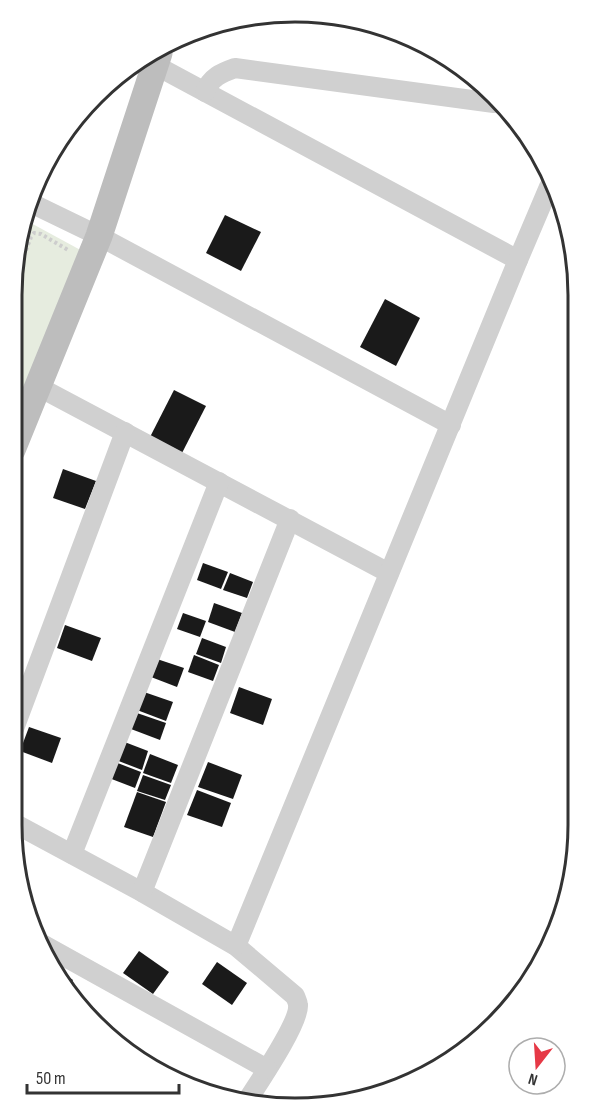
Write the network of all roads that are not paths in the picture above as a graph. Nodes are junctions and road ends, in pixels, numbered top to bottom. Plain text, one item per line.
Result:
1 (154, 62) edge
2 (149, 65) edge
3 (205, 92) junction
4 (489, 102) edge
5 (548, 190) edge
6 (37, 207) edge
7 (99, 236) junction
8 (518, 260) junction
9 (37, 386) junction
10 (22, 424) edge
11 (451, 425) junction
12 (125, 432) junction
13 (219, 482) junction
14 (290, 519) junction
15 (389, 573) junction
16 (22, 707) edge
17 (22, 827) edge
18 (72, 854) junction
19 (142, 892) junction
20 (236, 946) junction
21 (54, 951) edge
22 (267, 1070) junction
23 (251, 1094) edge

1 - 3 street
2 - 7 street
3 - 4 street
3 - 8 street
5 - 8 street
6 - 7 street
7 - 9 street
7 - 11 street
8 - 11 street
9 - 10 street
9 - 12 street
11 - 15 street
12 - 13 street
12 - 16 street
13 - 14 street
13 - 18 street
14 - 15 street
14 - 19 street
15 - 20 street
17 - 18 street
18 - 19 street
19 - 20 street
20 - 22 street
21 - 22 street
22 - 23 street

